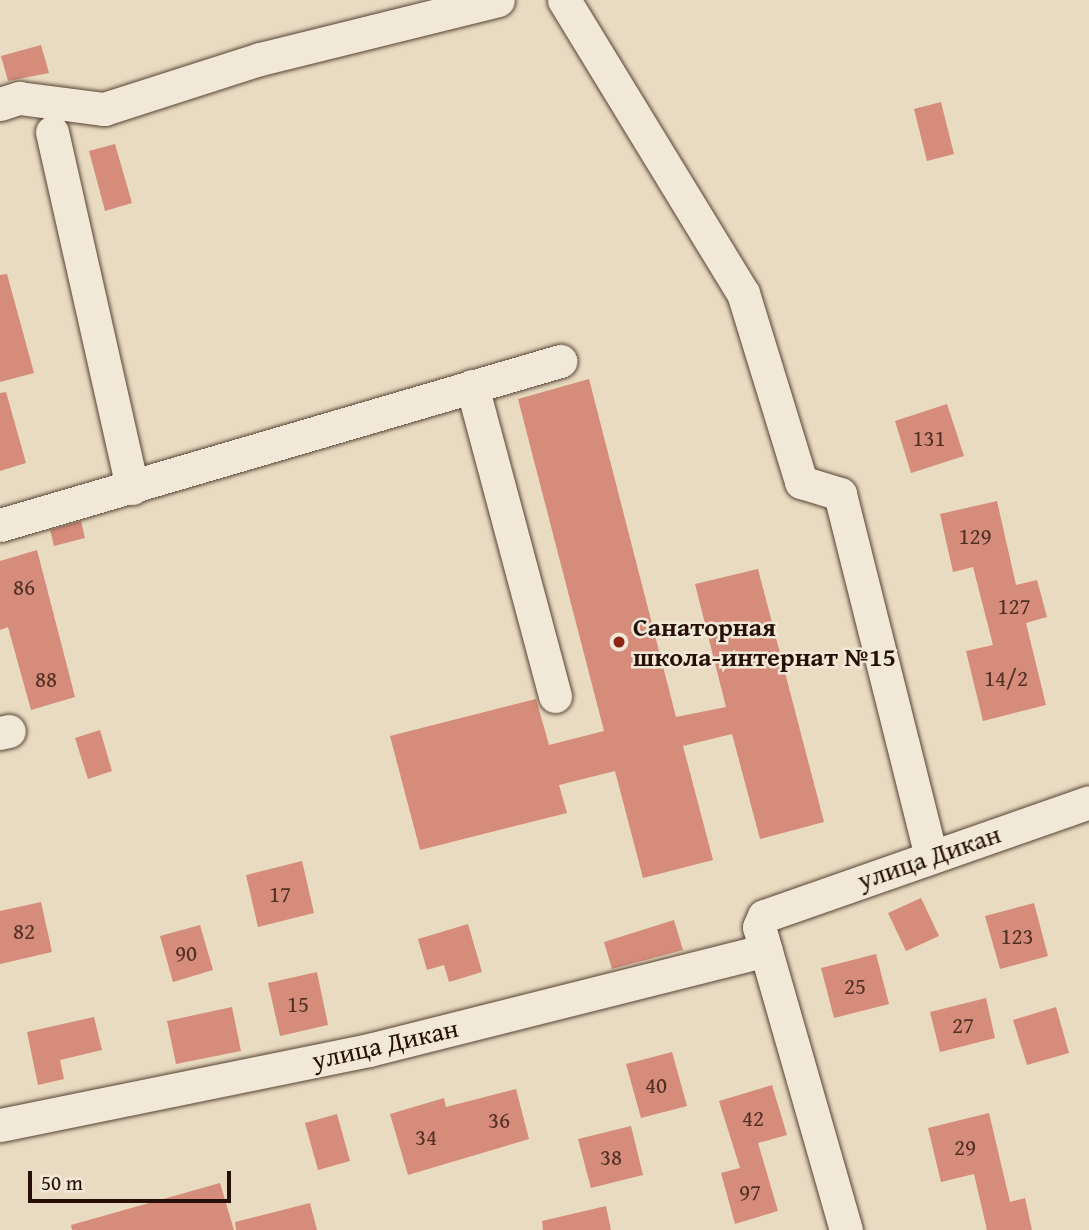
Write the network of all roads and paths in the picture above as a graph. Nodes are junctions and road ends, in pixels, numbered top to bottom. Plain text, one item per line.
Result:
1 (498, 0) edge
2 (564, 0) edge
3 (0, 104) edge
4 (52, 132) dead end
5 (559, 361) dead end
6 (472, 386) junction
7 (136, 487) junction
8 (0, 525) edge
9 (555, 696) dead end
10 (1089, 802) edge
11 (931, 856) junction
12 (766, 950) junction
13 (0, 1125) edge
14 (846, 1230) edge

1 - 3 street
2 - 11 street
4 - 7 street
5 - 6 street
6 - 7 street
6 - 9 street
7 - 8 street
10 - 11 street, улица Дикан
11 - 12 street, улица Дикан
12 - 13 street, улица Дикан
12 - 14 street, улица Дикан

